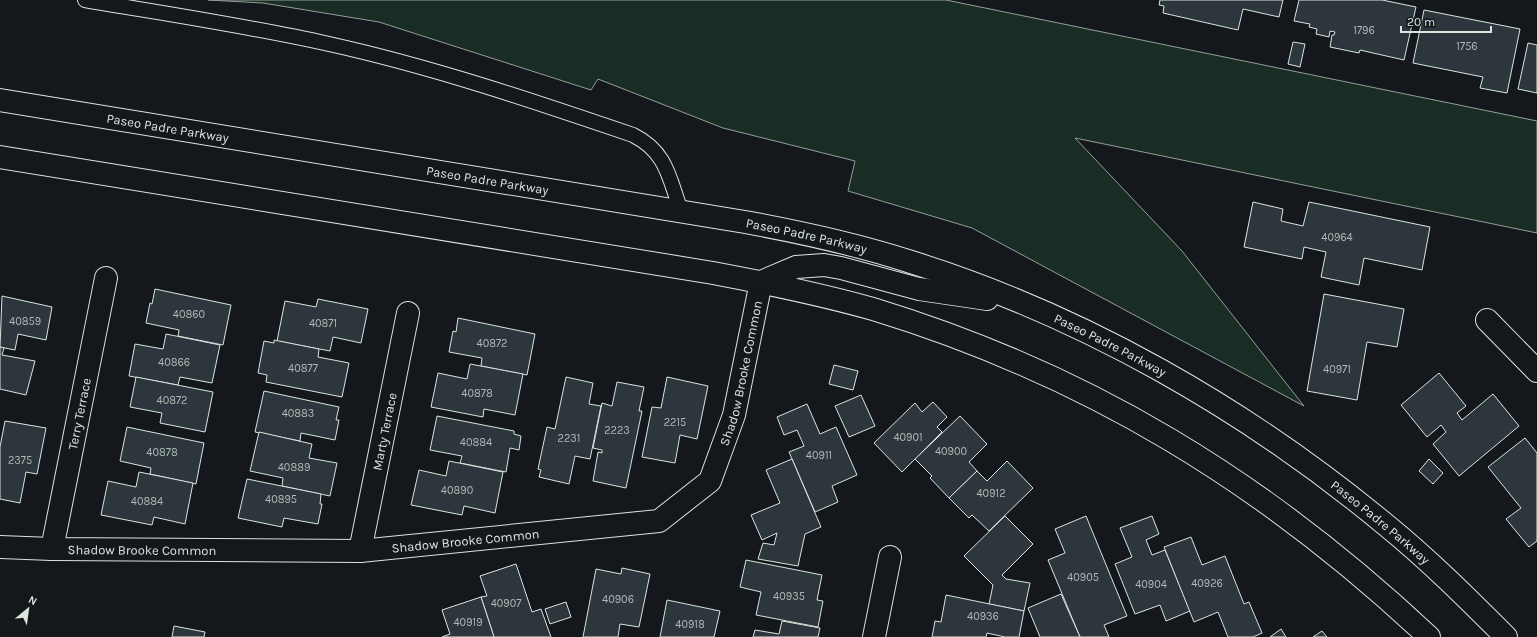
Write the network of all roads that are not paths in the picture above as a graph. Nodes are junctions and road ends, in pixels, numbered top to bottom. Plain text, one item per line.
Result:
1 (86, 0) edge
2 (0, 100) edge
3 (0, 156) edge
4 (681, 211) junction
5 (106, 278) dead end
6 (760, 282) junction
7 (1026, 305) junction
8 (408, 313) dead end
9 (1487, 320) dead end
10 (1537, 371) edge
11 (0, 547) edge
12 (52, 549) junction
13 (360, 551) junction
14 (890, 557) dead end
15 (874, 637) edge
16 (1430, 637) edge
17 (1506, 637) edge

1 - 4 lane
2 - 4 main road, Paseo Padre Parkway
3 - 6 main road
4 - 7 main road, Paseo Padre Parkway
5 - 12 main road, Terry Terrace
6 - 7 main road
6 - 13 main road, Shadow Brooke Common
6 - 16 main road
7 - 17 main road, Paseo Padre Parkway
8 - 13 main road, Marty Terrace
9 - 10 main road
11 - 12 main road, Shadow Brooke Common
12 - 13 main road, Shadow Brooke Common
14 - 15 main road

